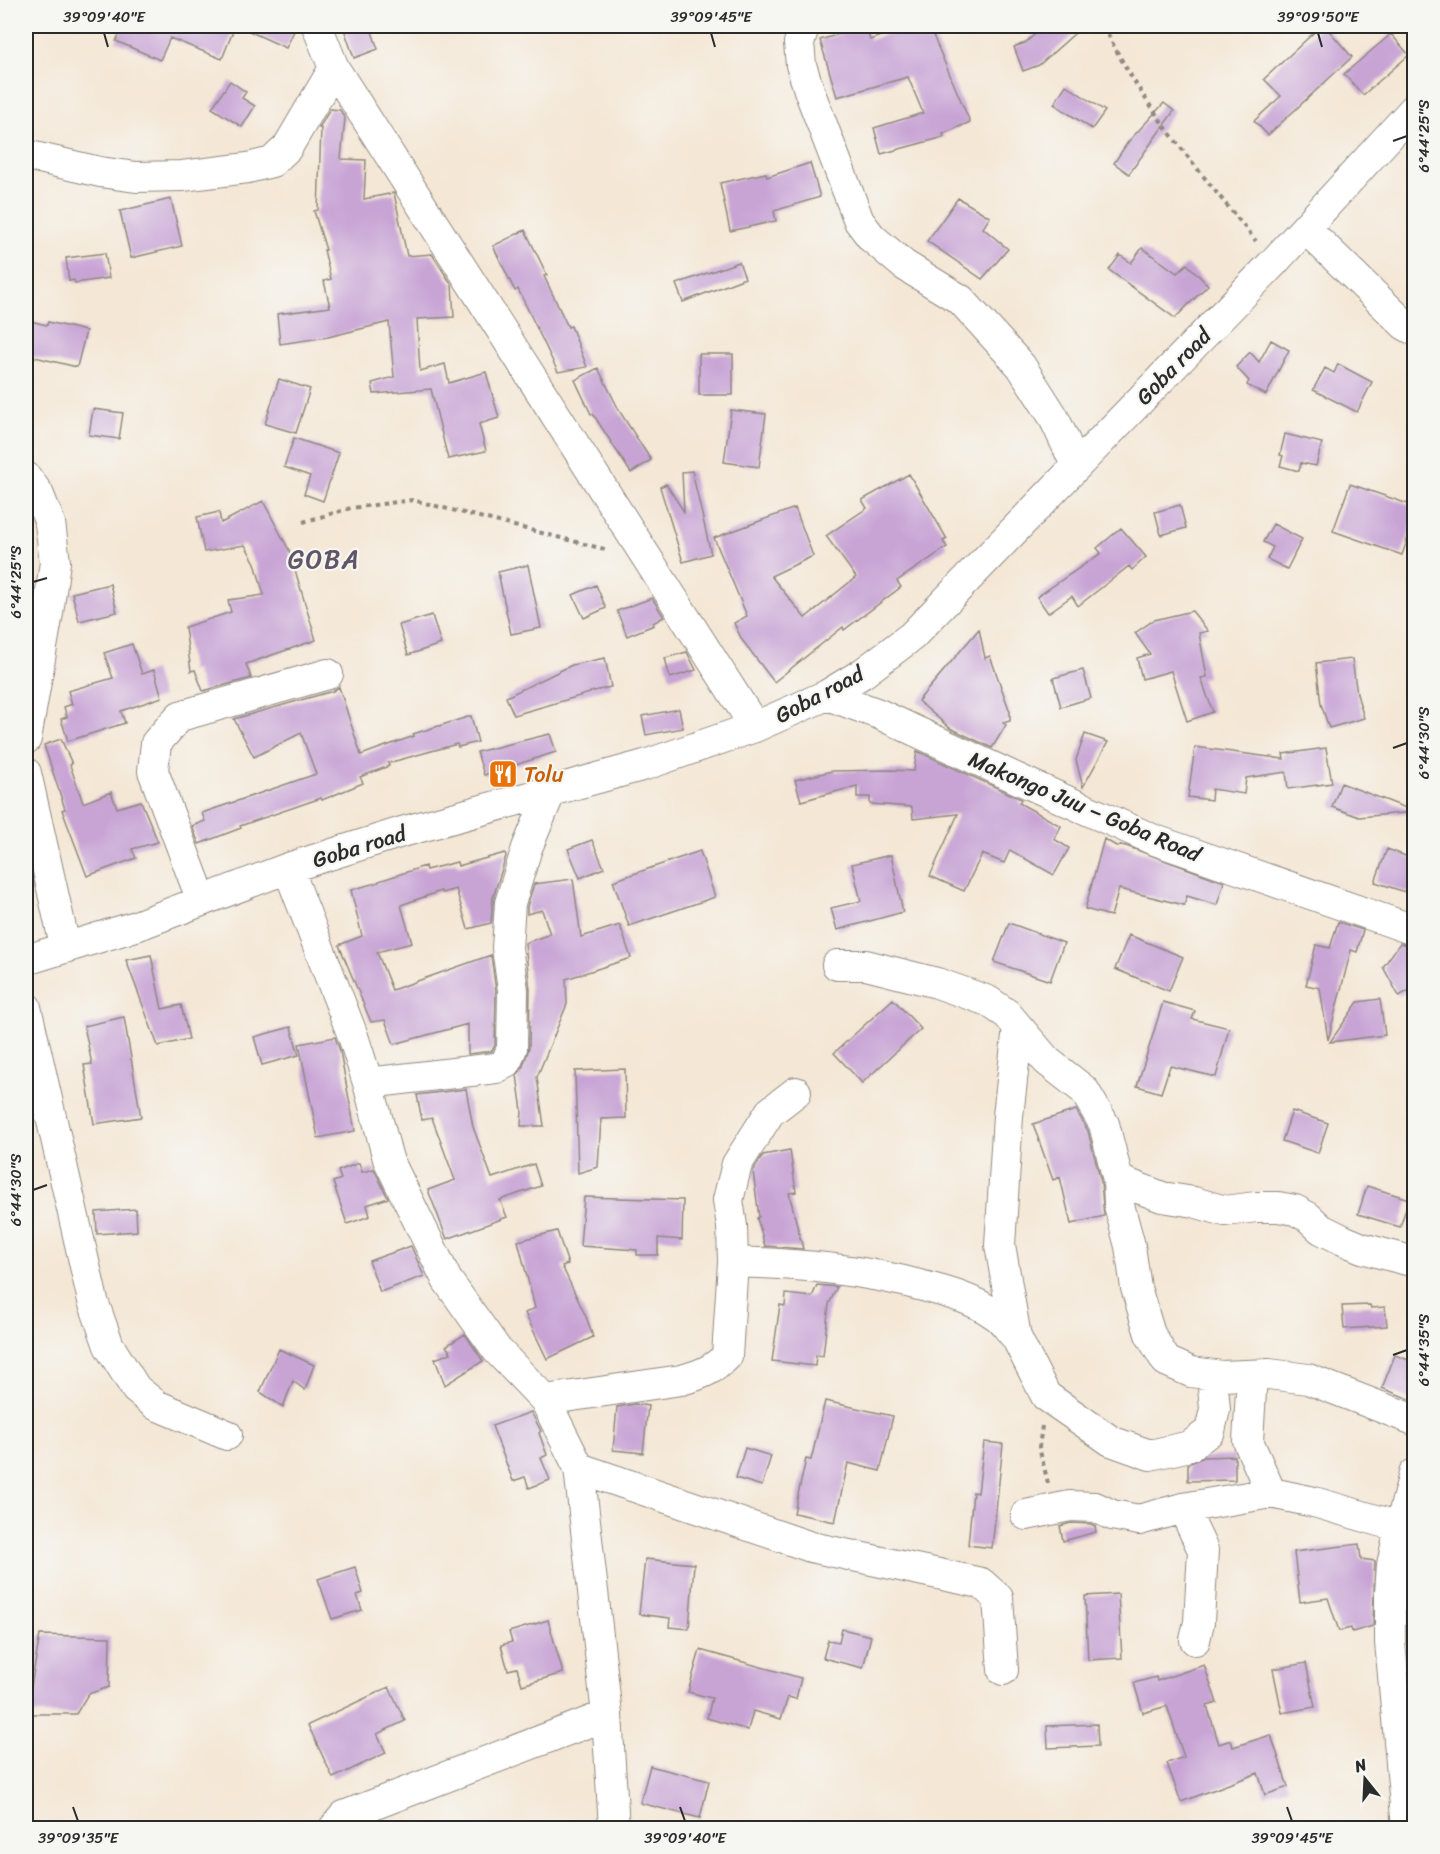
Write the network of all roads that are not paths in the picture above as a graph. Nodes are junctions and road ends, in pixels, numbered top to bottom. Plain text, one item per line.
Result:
1 (316, 26) edge
2 (804, 26) edge
3 (334, 68) junction
4 (1414, 109) edge
5 (26, 155) edge
6 (1305, 228) junction
7 (1414, 330) edge
8 (1077, 465) junction
9 (26, 477) edge
10 (328, 674) dead end
11 (827, 695) junction
12 (755, 727) junction
13 (26, 739) edge
14 (26, 773) edge
15 (550, 793) junction
16 (288, 868) junction
17 (202, 901) junction
18 (1414, 930) edge
19 (65, 946) junction
20 (26, 960) edge
21 (837, 965) dead end
22 (26, 1007) edge
23 (1018, 1027) junction
24 (368, 1083) junction
25 (796, 1092) dead end
26 (1118, 1180) junction
27 (1407, 1260) dead end
28 (733, 1262) junction
29 (1016, 1337) junction
30 (1212, 1375) junction
31 (1252, 1375) junction
32 (545, 1400) junction
33 (1414, 1420) edge
34 (227, 1435) dead end
35 (579, 1468) junction
36 (1414, 1474) edge
37 (1271, 1493) junction
38 (1183, 1508) junction
39 (1026, 1515) dead end
40 (1400, 1527) junction
41 (1195, 1640) dead end
42 (1003, 1670) dead end
43 (607, 1715) junction
44 (334, 1828) edge
45 (614, 1828) edge
46 (1407, 1828) edge

1 - 3 street
2 - 8 street
3 - 5 street
3 - 12 street
4 - 6 street, Goba road
6 - 7 street
6 - 8 street, Goba road
8 - 11 street, Goba road
9 - 13 street
10 - 17 street
11 - 12 street, Goba road
11 - 18 street, Makongo Juu – Goba Road
12 - 15 street, Goba road
14 - 19 street
15 - 16 street, Goba road
15 - 24 street
16 - 17 street, Goba road
16 - 24 street
17 - 19 street, Goba road
19 - 20 street, Goba road
21 - 23 street
22 - 34 street
23 - 26 street
23 - 29 street
24 - 32 street
25 - 28 street
26 - 27 street
26 - 30 street
28 - 29 street
28 - 32 street
29 - 30 street
30 - 31 street
31 - 33 street
31 - 37 street
32 - 35 street
35 - 42 street
35 - 43 street
36 - 40 street
37 - 38 street
37 - 40 street
38 - 39 street
38 - 41 street
40 - 46 street
43 - 44 street
43 - 45 street

